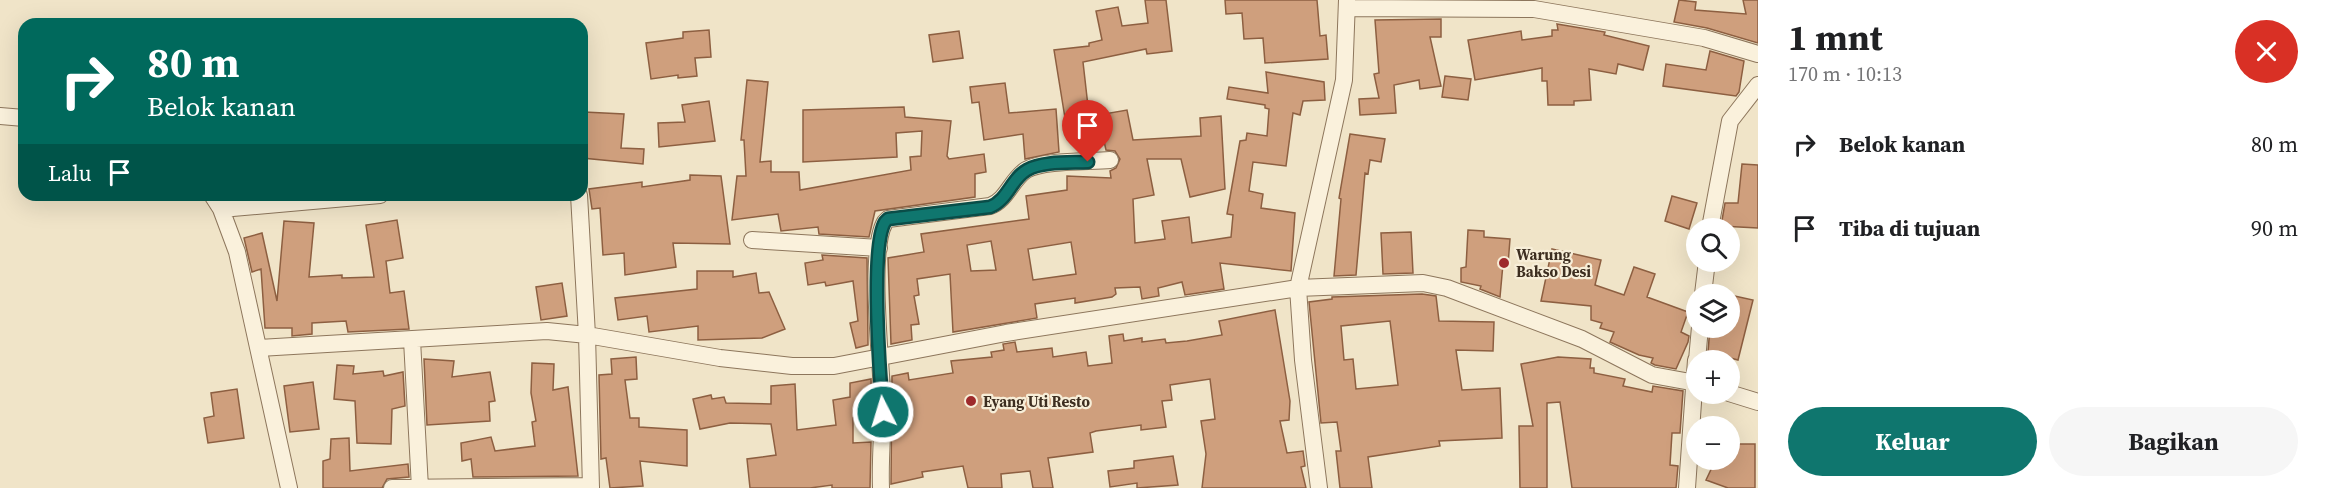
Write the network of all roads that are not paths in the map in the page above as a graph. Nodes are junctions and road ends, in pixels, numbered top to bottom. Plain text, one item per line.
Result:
1 (1347, 4) edge
2 (1758, 54) edge
3 (1758, 85) edge
4 (0, 116) edge
5 (18, 118) edge
6 (1110, 160) dead end
7 (239, 201) edge
8 (579, 201) edge
9 (216, 202) edge
10 (1712, 218) edge
11 (752, 240) dead end
12 (879, 248) junction
13 (1298, 288) junction
14 (587, 335) junction
15 (412, 340) junction
16 (259, 348) junction
17 (878, 358) junction
18 (1686, 381) edge
19 (1740, 396) edge
20 (1758, 402) edge
21 (1693, 404) edge
22 (420, 487) edge
23 (591, 487) edge
24 (289, 488) edge
25 (392, 488) edge
26 (881, 488) edge
27 (1319, 488) edge
28 (1687, 488) edge

1 - 2 street
1 - 13 street
3 - 10 street
4 - 5 street
6 - 12 street
7 - 9 street
8 - 14 street
9 - 16 street
11 - 12 street
12 - 17 street
13 - 17 street
13 - 18 street
13 - 27 street
14 - 15 street
14 - 17 street
14 - 23 street
15 - 16 street
15 - 22 street
16 - 24 street
17 - 26 street
19 - 20 street
21 - 28 street
22 - 23 street
22 - 25 street

